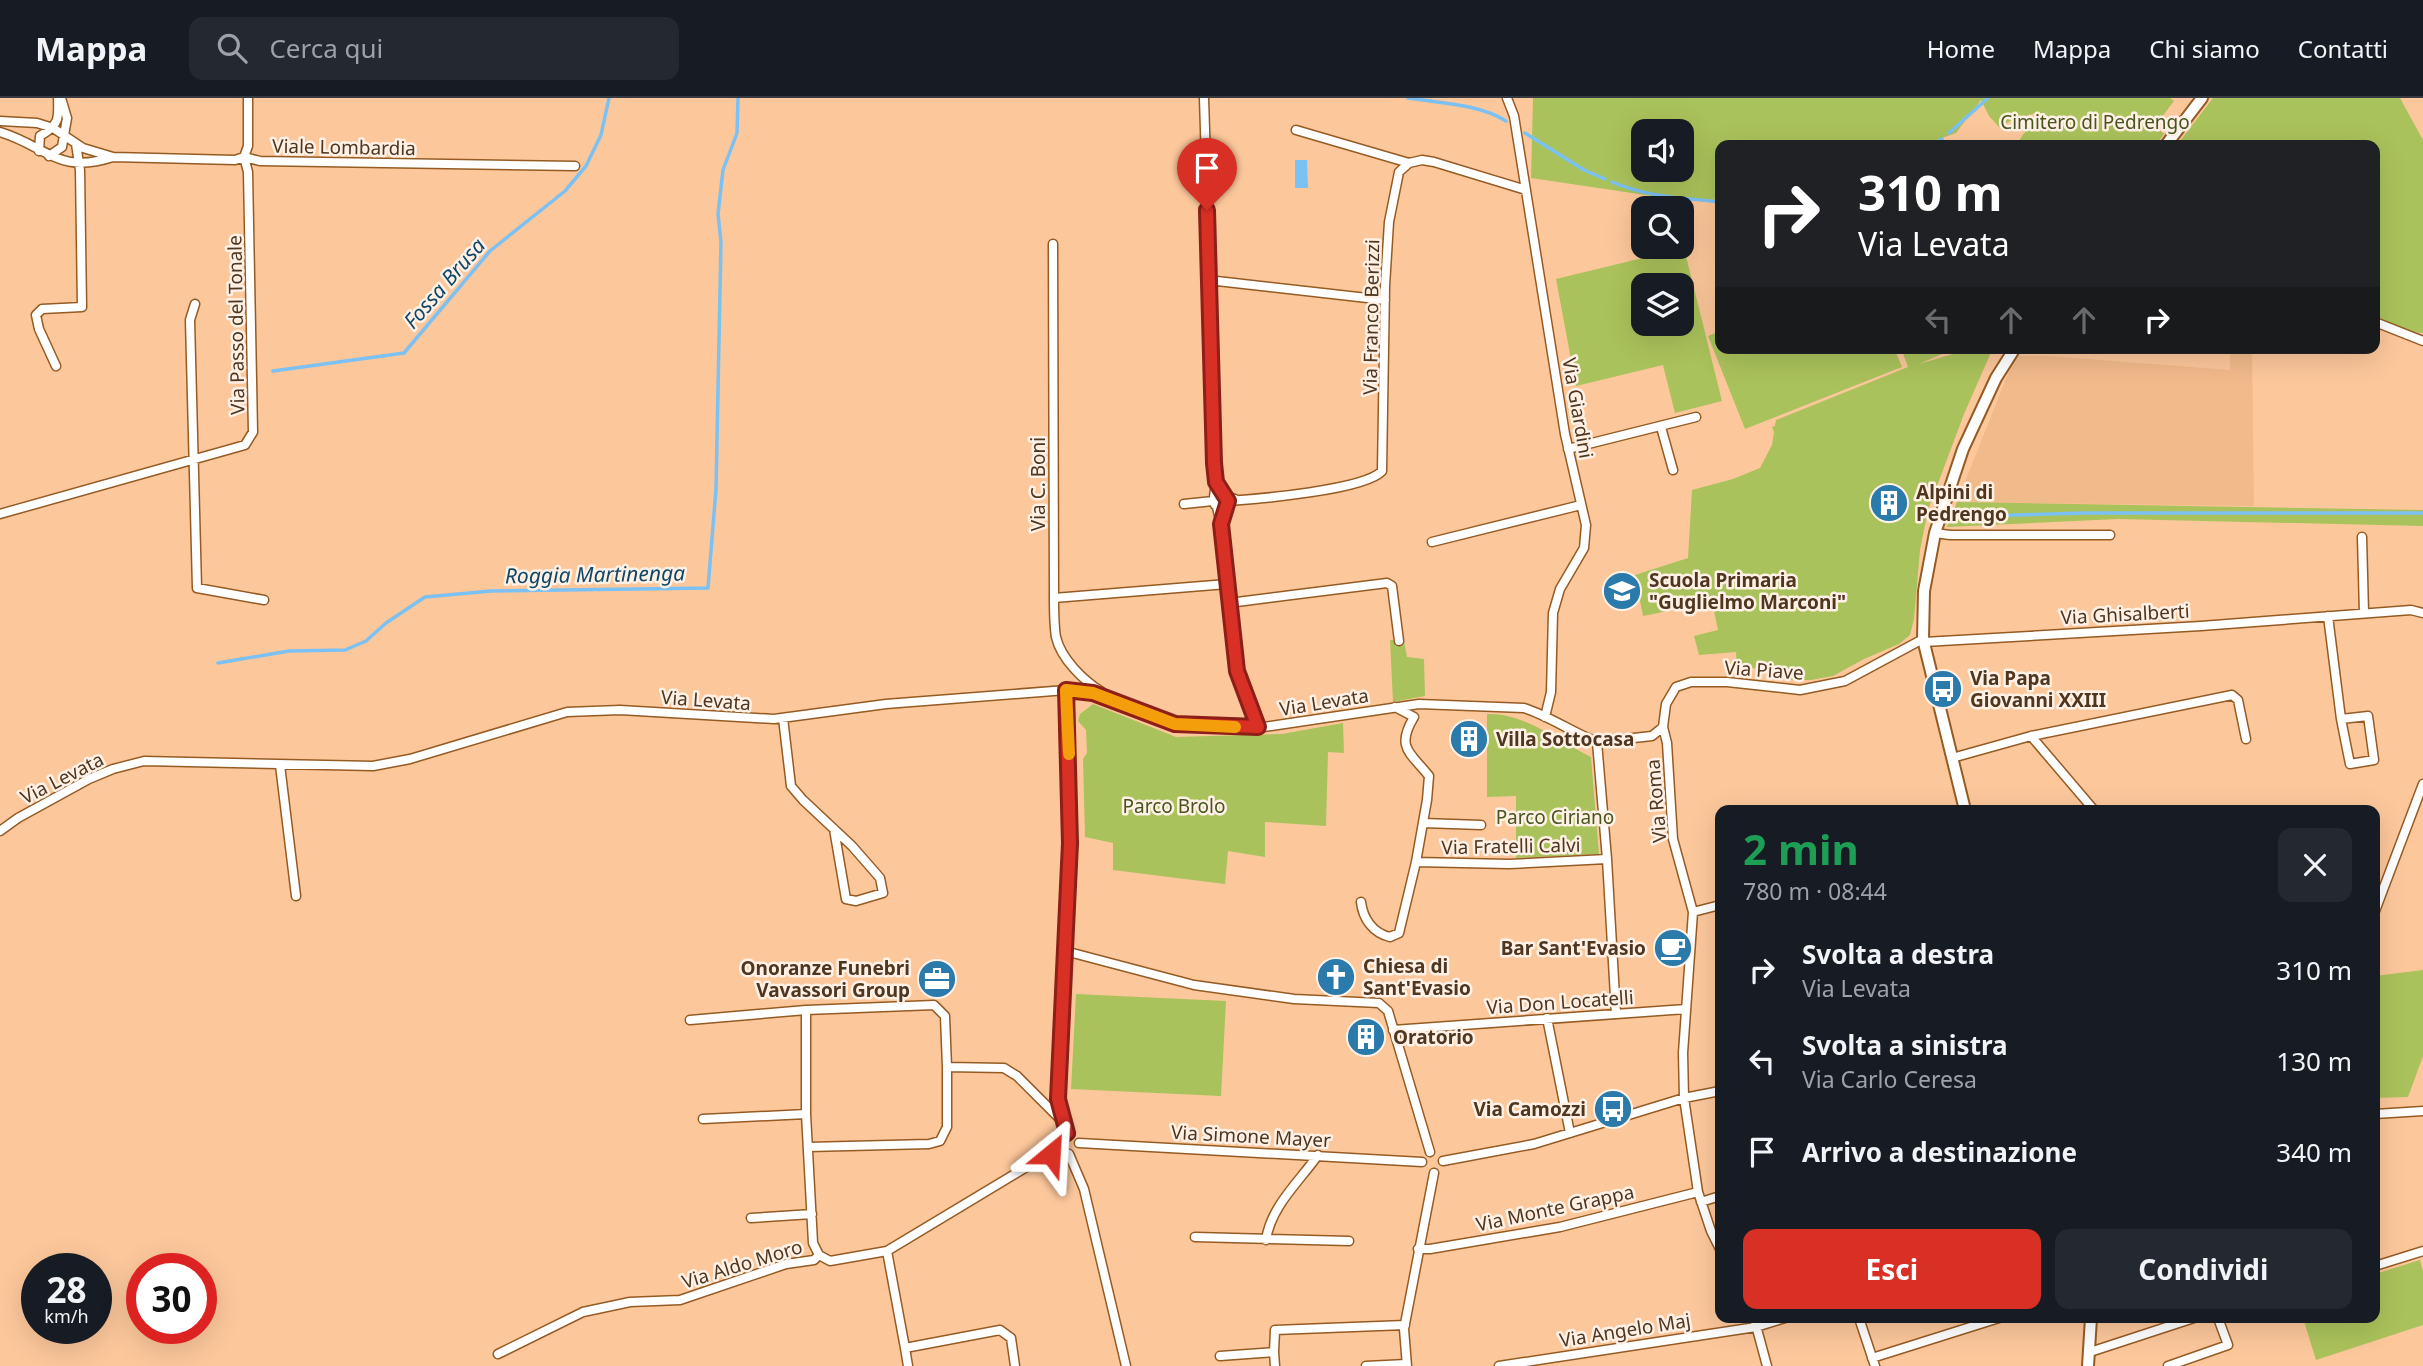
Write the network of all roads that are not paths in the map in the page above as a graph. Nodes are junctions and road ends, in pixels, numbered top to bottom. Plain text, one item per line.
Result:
1 (60, 98) edge
2 (248, 98) edge
3 (1203, 98) edge
4 (1507, 98) edge
5 (2202, 98) edge
6 (0, 121) edge
7 (53, 128) junction
8 (1297, 130) dead end
9 (0, 132) edge
10 (63, 134) junction
11 (2170, 140) edge
12 (75, 142) junction
13 (39, 151) junction
14 (50, 156) junction
15 (113, 157) junction
16 (244, 157) junction
17 (1409, 163) junction
18 (80, 165) junction
19 (575, 166) dead end
20 (1527, 190) junction
21 (1053, 244) dead end
22 (1208, 280) junction
23 (1385, 300) junction
24 (195, 304) dead end
25 (2380, 324) edge
26 (2423, 341) edge
27 (2011, 354) edge
28 (56, 366) dead end
29 (1696, 417) dead end
30 (1661, 427) junction
31 (1568, 449) junction
32 (194, 460) junction
33 (1674, 470) dead end
34 (1221, 500) junction
35 (1184, 504) dead end
36 (1581, 505) junction
37 (0, 514) edge
38 (1935, 533) junction
39 (2110, 535) dead end
40 (2362, 537) dead end
41 (1432, 542) dead end
42 (1227, 584) junction
43 (1054, 598) junction
44 (264, 600) dead end
45 (1229, 603) junction
46 (2423, 613) edge
47 (2364, 614) junction
48 (2328, 616) junction
49 (1924, 640) junction
50 (1399, 641) dead end
51 (1066, 690) junction
52 (1114, 699) junction
53 (1426, 704) junction
54 (1395, 707) junction
55 (1545, 717) junction
56 (783, 718) junction
57 (1414, 718) junction
58 (2341, 719) junction
59 (1258, 727) junction
60 (1663, 727) junction
61 (2032, 736) junction
62 (2246, 739) dead end
63 (1597, 743) junction
64 (1952, 758) junction
65 (280, 765) junction
66 (2423, 784) edge
67 (1964, 805) edge
68 (2090, 805) edge
69 (1423, 823) junction
70 (1481, 825) dead end
71 (834, 830) junction
72 (0, 831) edge
73 (1607, 859) junction
74 (1416, 862) junction
75 (296, 896) dead end
76 (2380, 898) edge
77 (1361, 902) dead end
78 (1715, 906) edge
79 (1693, 912) junction
80 (1065, 951) junction
81 (1686, 1009) junction
82 (806, 1010) junction
83 (1616, 1014) junction
84 (1548, 1018) junction
85 (690, 1020) dead end
86 (1393, 1030) junction
87 (947, 1067) junction
88 (1715, 1092) edge
89 (1684, 1098) junction
90 (2423, 1111) edge
91 (806, 1114) junction
92 (2380, 1114) edge
93 (703, 1119) dead end
94 (1062, 1121) junction
95 (1067, 1133) junction
96 (1570, 1133) junction
97 (1079, 1143) junction
98 (808, 1147) junction
99 (1059, 1148) junction
100 (1430, 1152) junction
101 (1069, 1154) junction
102 (1318, 1155) junction
103 (1443, 1160) junction
104 (1422, 1162) junction
105 (1434, 1173) junction
106 (1698, 1192) junction
107 (1715, 1198) edge
108 (1702, 1202) junction
109 (812, 1214) junction
110 (751, 1218) dead end
111 (1195, 1237) dead end
112 (1715, 1239) edge
113 (1266, 1240) junction
114 (1349, 1241) dead end
115 (1418, 1249) junction
116 (887, 1251) junction
117 (2423, 1251) edge
118 (820, 1255) junction
119 (2380, 1264) edge
120 (1749, 1323) edge
121 (1755, 1323) edge
122 (1861, 1323) edge
123 (1985, 1323) edge
124 (2091, 1323) edge
125 (2181, 1323) edge
126 (2220, 1323) edge
127 (1405, 1325) junction
128 (905, 1348) junction
129 (1274, 1352) junction
130 (498, 1354) dead end
131 (1220, 1356) dead end
132 (2088, 1360) edge
133 (1874, 1362) edge
134 (1407, 1365) edge
135 (908, 1366) edge
136 (1015, 1366) edge
137 (1126, 1366) edge
138 (1275, 1366) edge
139 (1366, 1366) edge
140 (1499, 1366) edge
141 (1767, 1366) edge
142 (2168, 1366) edge

1 - 7 street
1 - 10 street
2 - 16 street, Via Passo del Tonale
3 - 22 street
4 - 20 street, Via Giardini
5 - 11 street
6 - 7 street, Viale Lombardia
7 - 10 street, Viale Lombardia
7 - 13 street
8 - 17 street
9 - 13 street
10 - 12 street, Viale Lombardia
10 - 14 street
12 - 15 street, Viale Lombardia
12 - 18 street
13 - 14 street
14 - 18 street
15 - 16 street, Viale Lombardia
15 - 18 street, Viale Lombardia
16 - 19 street, Viale Lombardia
16 - 32 street, Via Passo del Tonale
17 - 20 street
17 - 23 street, Via Franco Berizzi
18 - 28 street
20 - 31 street, Via Giardini
21 - 43 street, Via C. Boni
22 - 23 street
22 - 34 street
23 - 34 street, Via Franco Berizzi
24 - 32 street
25 - 26 street
27 - 38 street
29 - 30 street
30 - 31 street
30 - 33 street
31 - 36 street, Via Giardini
32 - 37 street, Via Passo del Tonale
32 - 44 street
34 - 35 street
34 - 42 street
36 - 41 street
36 - 55 street, Via Giardini
38 - 39 street
38 - 49 street
40 - 47 street
42 - 43 street
42 - 45 street
43 - 52 street, Via C. Boni
45 - 50 street
45 - 59 street
46 - 47 street, Via Ghisalberti
47 - 48 street, Via Ghisalberti
48 - 49 street, Via Ghisalberti
48 - 58 street
49 - 60 street, Via Piave
49 - 64 street
51 - 52 street, Via Levata
51 - 56 street, Via Levata
51 - 80 street
52 - 59 street, Via Levata
53 - 54 street, Via Levata
53 - 55 street, Via Levata
53 - 57 street
54 - 57 street
54 - 59 street, Via Levata
55 - 63 street
56 - 65 street, Via Levata
56 - 71 street
57 - 69 street
58 - 58 street
60 - 63 street
60 - 79 street, Via Roma
61 - 62 street
61 - 64 street
61 - 68 street
63 - 73 street
64 - 67 street
65 - 72 street, Via Levata
65 - 75 street
66 - 76 street
69 - 70 street
69 - 74 street
71 - 71 street
73 - 74 street, Via Fratelli Calvi
73 - 83 street
74 - 77 street
78 - 79 street
79 - 81 street, Via Roma
80 - 86 street
80 - 94 street
81 - 83 street, Via Don Locatelli
81 - 89 street, Via Roma
82 - 85 street
82 - 87 street
82 - 91 street
83 - 84 street, Via Don Locatelli
84 - 86 street, Via Don Locatelli
84 - 96 street
86 - 100 street
87 - 94 street
87 - 98 street
88 - 89 street
89 - 96 street
89 - 106 street, Via Roma
90 - 92 street
91 - 93 street
91 - 98 street
94 - 95 street
95 - 97 street
95 - 99 street
96 - 103 street
97 - 101 street
97 - 102 street, Via Simone Mayer
98 - 109 street
99 - 101 street
99 - 116 street, Via Aldo Moro
100 - 103 street
100 - 104 street
101 - 137 street
102 - 104 street, Via Simone Mayer
102 - 113 street
103 - 105 street
104 - 105 street
105 - 115 street
106 - 108 street, Via Roma
106 - 115 street, Via Monte Grappa
107 - 108 street
108 - 112 street, Via Roma
109 - 110 street
109 - 118 street
111 - 113 street
113 - 114 street
115 - 127 street
116 - 118 street, Via Aldo Moro
116 - 128 street
117 - 119 street
118 - 130 street, Via Aldo Moro
120 - 140 street, Via Angelo Maj
121 - 141 street
122 - 133 street
123 - 133 street
124 - 132 street
125 - 132 street
126 - 142 street
127 - 129 street
127 - 134 street
128 - 135 street
128 - 136 street
129 - 131 street
129 - 138 street
134 - 139 street

